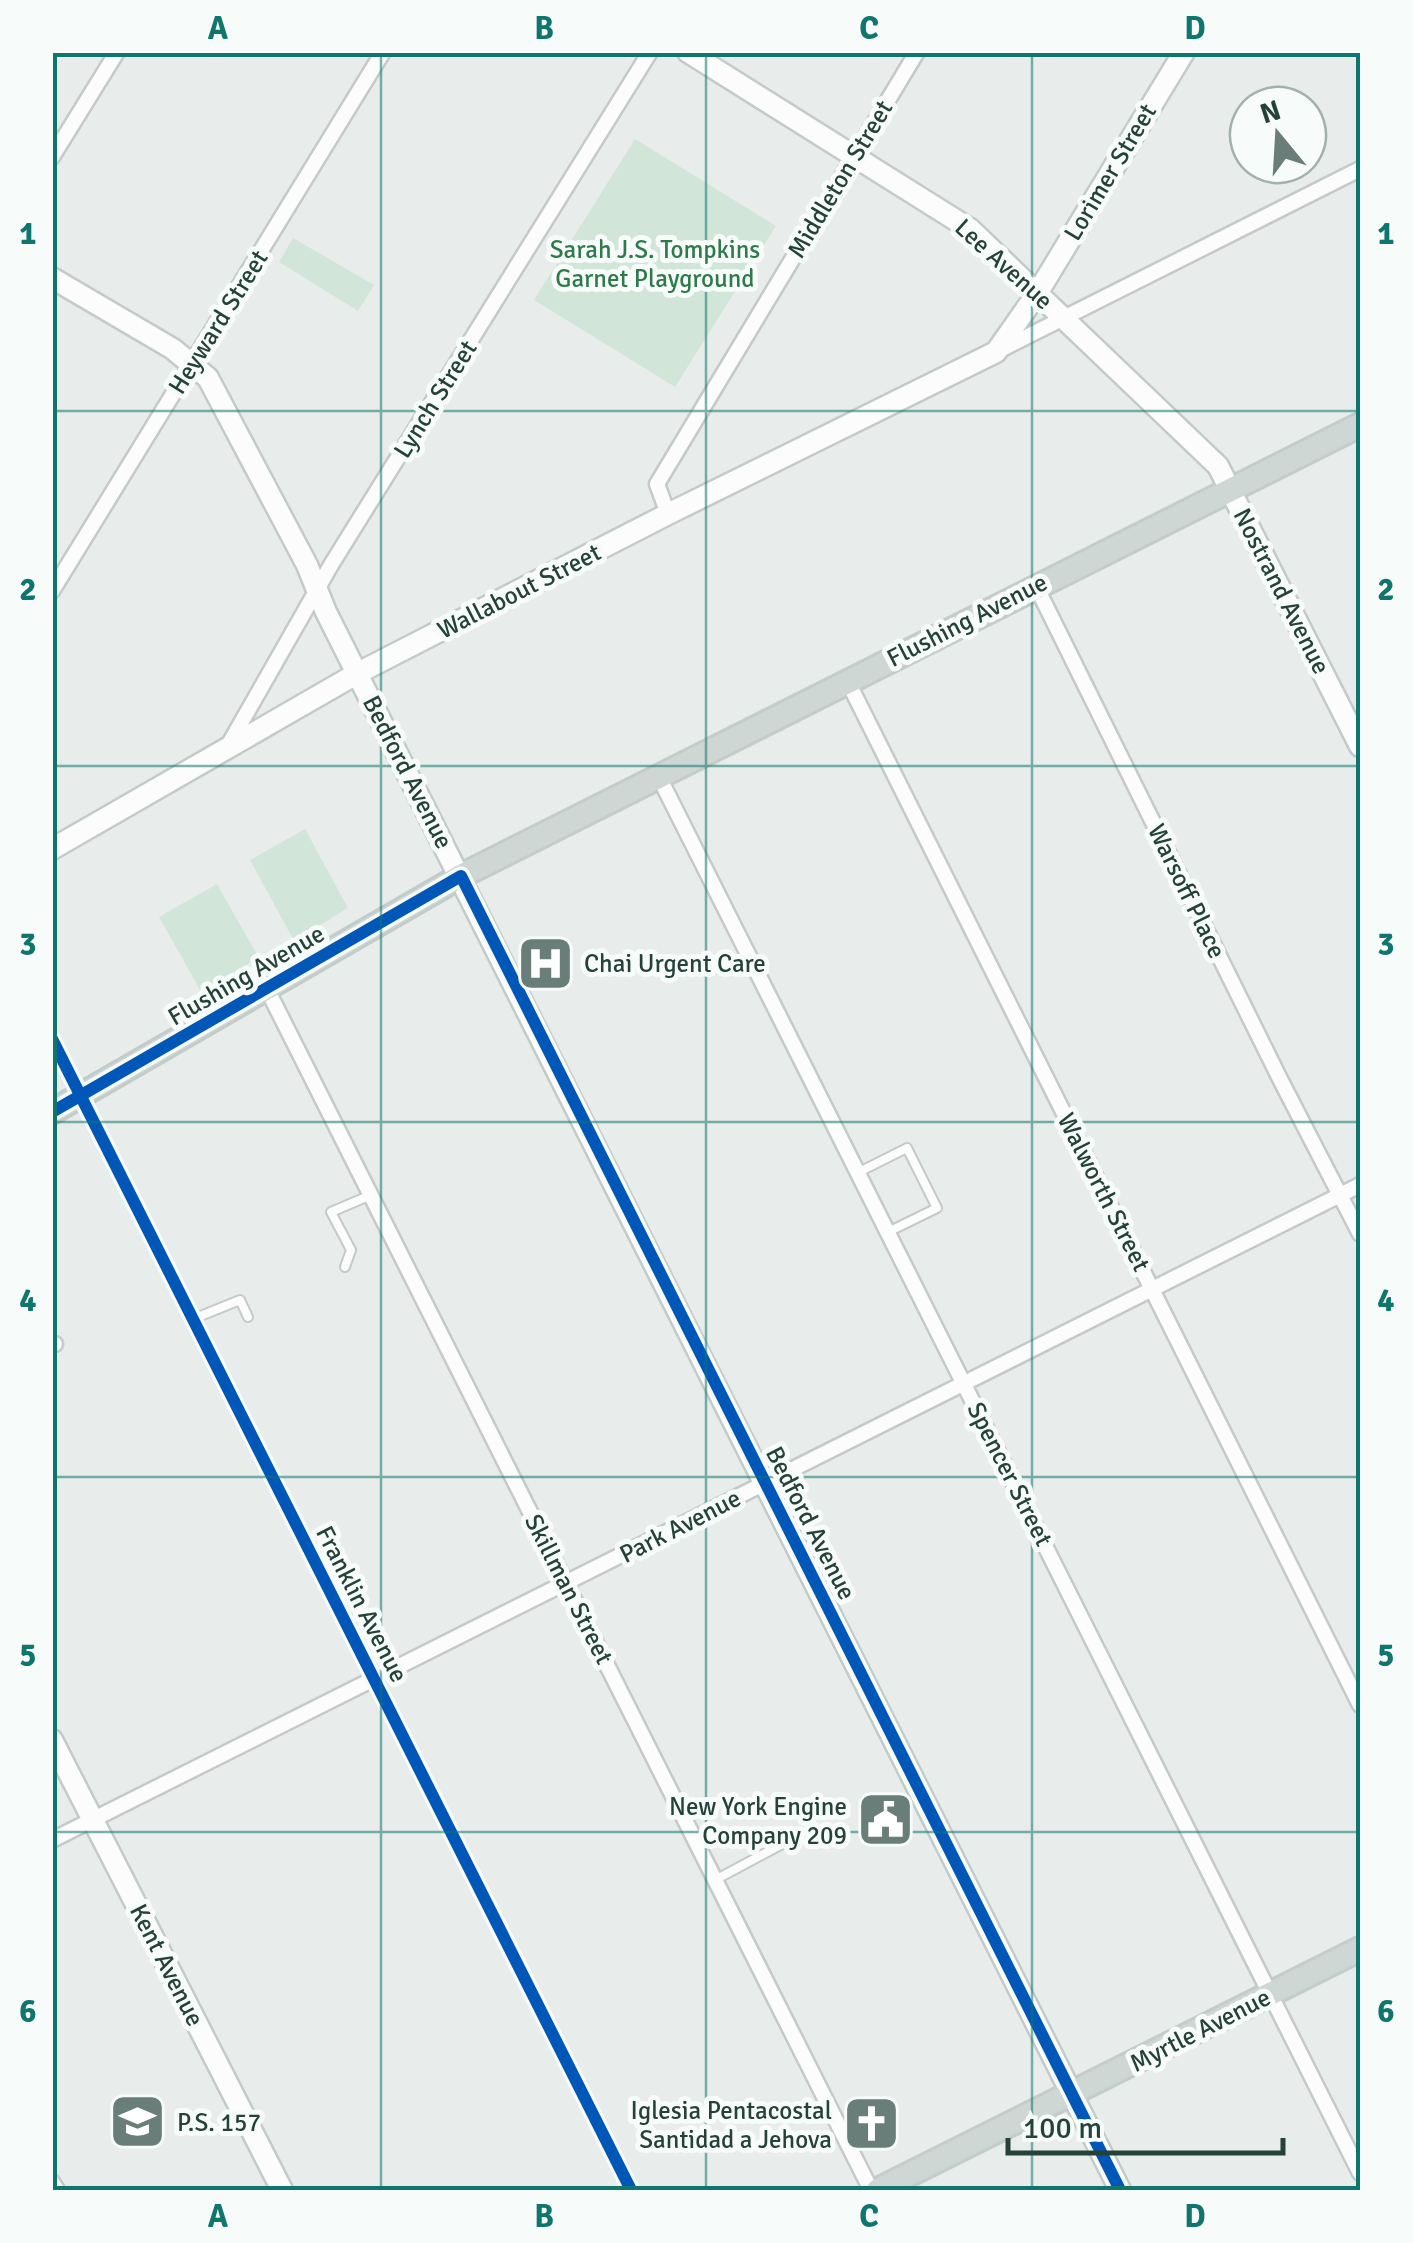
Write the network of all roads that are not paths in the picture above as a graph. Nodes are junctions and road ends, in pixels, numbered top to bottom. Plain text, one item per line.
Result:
1 (117, 52) edge
2 (384, 52) edge
3 (650, 52) edge
4 (688, 52) edge
5 (917, 52) edge
6 (1184, 52) edge
7 (854, 155) junction
8 (52, 157) edge
9 (1360, 169) edge
10 (52, 278) edge
11 (1038, 292) junction
12 (1064, 318) junction
13 (996, 352) junction
14 (191, 365) junction
15 (1360, 425) edge
16 (1230, 489) junction
17 (668, 514) junction
18 (1036, 586) junction
19 (52, 591) edge
20 (317, 593) junction
21 (358, 673) junction
22 (847, 680) junction
23 (1360, 746) edge
24 (226, 749) junction
25 (658, 775) junction
26 (52, 849) edge
27 (460, 876) junction
28 (267, 989) junction
29 (52, 1039) edge
30 (81, 1096) junction
31 (52, 1112) edge
32 (859, 1172) junction
33 (1360, 1185) edge
34 (370, 1195) junction
35 (1341, 1195) junction
36 (888, 1232) junction
37 (1360, 1234) edge
38 (345, 1267) dead end
39 (1153, 1289) junction
40 (248, 1317) dead end
41 (194, 1319) junction
42 (964, 1383) junction
43 (765, 1483) junction
44 (566, 1583) junction
45 (374, 1679) junction
46 (1360, 1705) edge
47 (52, 1740) edge
48 (93, 1820) junction
49 (52, 1840) edge
50 (786, 1842) dead end
51 (714, 1880) junction
52 (1360, 1949) edge
53 (1271, 1994) junction
54 (1071, 2094) junction
55 (1360, 2173) edge
56 (52, 2182) edge
57 (57, 2190) edge
58 (282, 2190) edge
59 (630, 2190) edge
60 (870, 2190) edge
61 (878, 2190) edge
62 (1120, 2190) edge

1 - 8 street
2 - 14 street, Heyward Street
3 - 20 street, Lynch Street
4 - 7 main road, Lee Avenue
5 - 7 street, Middleton Street
6 - 11 main road, Lorimer Street
7 - 11 main road, Lee Avenue
7 - 17 street, Middleton Street
9 - 12 street, Wallabout Street
10 - 14 main road, Bedford Avenue
11 - 12 main road, Lee Avenue
11 - 13 main road, Wallabout Street
12 - 13 street, Wallabout Street
12 - 16 main road, Lee Avenue
13 - 17 main road, Wallabout Street
14 - 19 street, Heyward Street
14 - 20 main road, Bedford Avenue
15 - 16 main road, Flushing Avenue
16 - 18 main road, Flushing Avenue
16 - 23 main road, Nostrand Avenue
17 - 21 main road, Wallabout Street
18 - 22 main road, Flushing Avenue
18 - 35 street, Warsoff Place
20 - 21 main road, Bedford Avenue
20 - 24 street, Lynch Street
21 - 24 main road, Wallabout Street
21 - 27 main road, Bedford Avenue
22 - 25 main road, Flushing Avenue
22 - 39 street, Walworth Street
24 - 26 main road, Wallabout Street
25 - 27 main road, Flushing Avenue
25 - 32 street, Spencer Street
27 - 28 main road, Flushing Avenue
27 - 43 main road, Bedford Avenue
28 - 30 main road, Flushing Avenue
28 - 34 street, Skillman Street
29 - 30 street, Franklin Avenue
30 - 31 main road, Flushing Avenue
30 - 41 street, Franklin Avenue
32 - 36 street, Spencer Street
32 - 36 lane
33 - 35 street, Park Avenue
34 - 38 lane
34 - 44 street, Skillman Street
35 - 37 street, Warsoff Place
35 - 39 street, Park Avenue
36 - 42 street, Spencer Street
39 - 42 street, Park Avenue
39 - 46 street, Walworth Street
40 - 41 lane
41 - 45 street, Franklin Avenue
42 - 43 street, Park Avenue
42 - 53 street, Spencer Street
43 - 44 street, Park Avenue
43 - 54 main road, Bedford Avenue
44 - 45 street, Park Avenue
44 - 51 street, Skillman Street
45 - 48 street, Park Avenue
45 - 59 street, Franklin Avenue
47 - 48 main road, Kent Avenue
48 - 49 street, Park Avenue
48 - 58 main road, Kent Avenue
50 - 51 lane
51 - 60 street, Skillman Street
52 - 53 main road, Myrtle Avenue
53 - 54 main road, Myrtle Avenue
53 - 55 street, Spencer Street
54 - 61 main road, Myrtle Avenue
54 - 62 main road, Bedford Avenue
56 - 57 street

